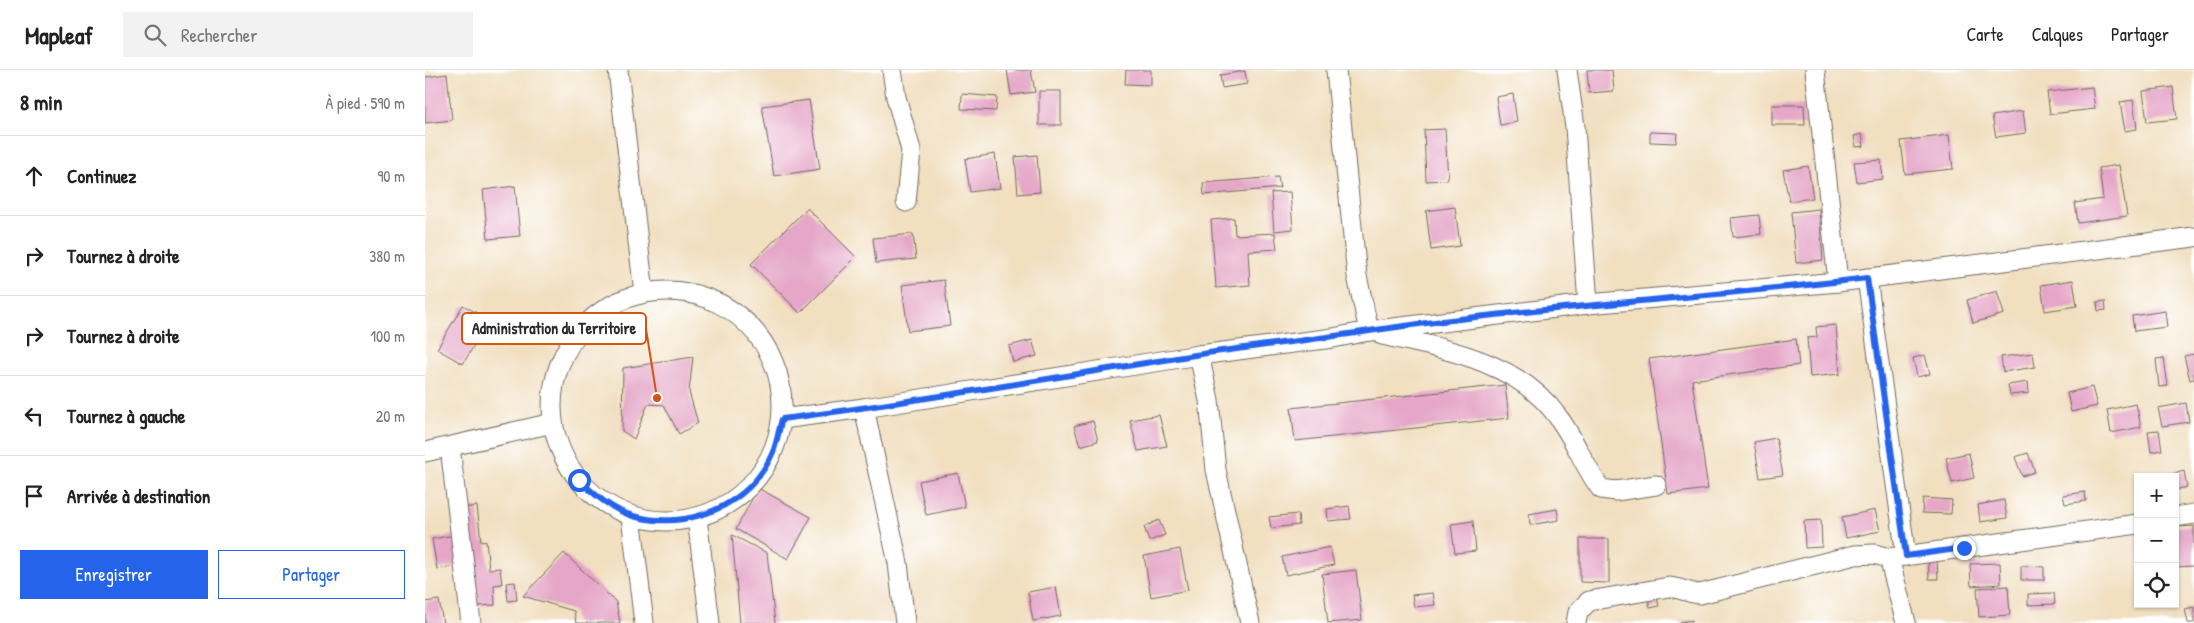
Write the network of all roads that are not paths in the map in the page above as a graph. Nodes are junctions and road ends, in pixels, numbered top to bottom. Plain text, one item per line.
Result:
1 (618, 70) edge
2 (892, 70) edge
3 (1336, 70) edge
4 (1567, 70) edge
5 (1815, 70) edge
6 (905, 202) dead end
7 (2194, 237) edge
8 (1867, 278) junction
9 (1838, 282) junction
10 (644, 292) junction
11 (1588, 304) junction
12 (1369, 332) junction
13 (1199, 355) junction
14 (864, 408) junction
15 (782, 419) junction
16 (553, 424) junction
17 (450, 448) junction
18 (425, 452) edge
19 (1656, 485) dead end
20 (2194, 514) edge
21 (631, 516) junction
22 (2179, 516) edge
23 (697, 518) junction
24 (2134, 525) edge
25 (1897, 557) junction
26 (471, 623) edge
27 (644, 623) edge
28 (710, 623) edge
29 (905, 623) edge
30 (1250, 623) edge
31 (1575, 623) edge
32 (1906, 623) edge

1 - 10 street
2 - 6 street
3 - 12 street
4 - 11 street
5 - 9 street
7 - 8 street
8 - 9 street
8 - 25 street
9 - 11 street
10 - 15 street
10 - 16 street
11 - 12 street
12 - 13 street
12 - 19 street
13 - 14 street
13 - 30 street
14 - 15 street
14 - 29 street
15 - 23 street
16 - 17 street
16 - 21 street
17 - 18 street
17 - 26 street
20 - 22 street
21 - 23 street
21 - 27 street
23 - 28 street
24 - 25 street
25 - 31 street
25 - 32 street

